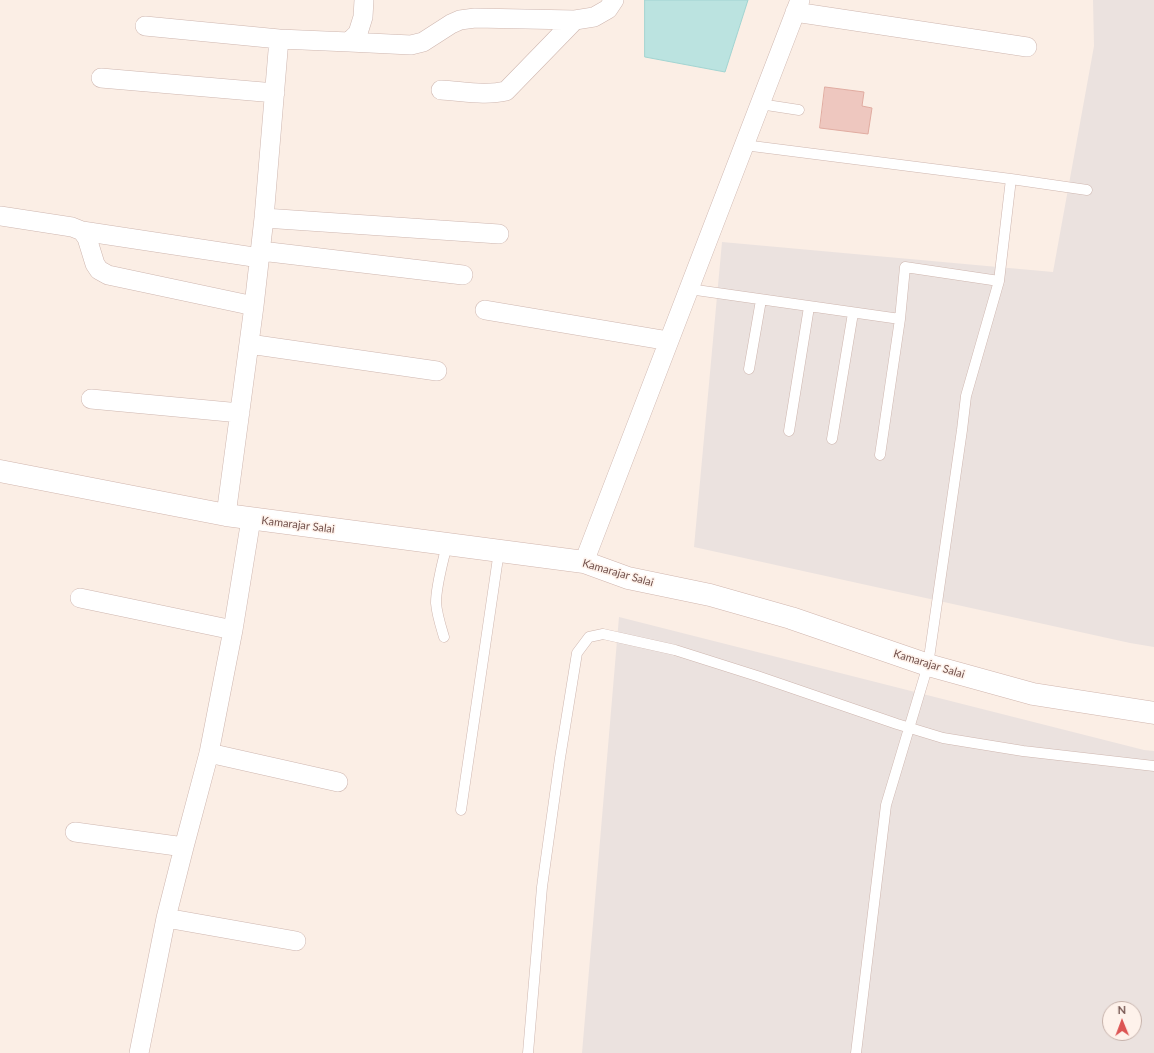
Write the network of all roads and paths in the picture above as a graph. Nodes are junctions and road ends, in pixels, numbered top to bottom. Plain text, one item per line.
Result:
1 (364, 0) edge
2 (614, 0) edge
3 (797, 6) edge
4 (575, 20) junction
5 (145, 26) dead end
6 (279, 39) junction
7 (349, 42) junction
8 (1027, 47) dead end
9 (101, 78) dead end
10 (441, 90) dead end
11 (275, 93) junction
12 (760, 104) junction
13 (799, 110) dead end
14 (744, 144) junction
15 (1011, 179) junction
16 (1087, 190) dead end
17 (0, 216) edge
18 (264, 218) junction
19 (82, 231) junction
20 (499, 234) dead end
21 (260, 254) junction
22 (463, 275) dead end
23 (999, 281) junction
24 (689, 290) junction
25 (761, 300) junction
26 (254, 306) junction
27 (809, 307) junction
28 (485, 310) dead end
29 (853, 313) junction
30 (900, 319) junction
31 (669, 341) junction
32 (250, 344) junction
33 (749, 369) dead end
34 (437, 371) dead end
35 (91, 399) dead end
36 (240, 413) junction
37 (789, 431) dead end
38 (832, 439) dead end
39 (880, 455) dead end
40 (0, 471) edge
41 (226, 515) junction
42 (251, 519) junction
43 (447, 544) junction
44 (499, 551) junction
45 (584, 562) junction
46 (80, 598) dead end
47 (233, 630) junction
48 (444, 637) dead end
49 (928, 665) junction
50 (1154, 713) edge
51 (910, 728) junction
52 (209, 753) junction
53 (1154, 766) edge
54 (338, 782) dead end
55 (461, 810) dead end
56 (75, 832) dead end
57 (184, 847) junction
58 (166, 918) junction
59 (296, 941) dead end
60 (139, 1053) edge
61 (528, 1053) edge
62 (856, 1053) edge

1 - 7 street
2 - 4 street
3 - 8 street
3 - 12 street
4 - 7 street
4 - 10 street
5 - 6 street
6 - 7 street
6 - 11 street
9 - 11 street
11 - 18 street
12 - 13 lane
12 - 14 street
14 - 15 lane
14 - 24 street
15 - 16 lane
15 - 23 lane
17 - 19 street
18 - 20 street
18 - 21 street
19 - 21 street
19 - 26 street
21 - 22 street
21 - 26 street
23 - 30 lane
23 - 49 lane
24 - 25 lane
24 - 31 street
25 - 27 lane
25 - 33 lane
26 - 32 street
27 - 29 lane
27 - 37 lane
28 - 31 street
29 - 30 lane
29 - 38 lane
30 - 39 lane
31 - 45 street
32 - 34 street
32 - 36 street
35 - 36 street
36 - 41 street
40 - 41 main road, Kamarajar Salai
41 - 42 main road, Kamarajar Salai
42 - 43 main road, Kamarajar Salai
42 - 47 street
43 - 44 main road, Kamarajar Salai
43 - 48 lane
44 - 45 main road, Kamarajar Salai
44 - 55 lane
45 - 49 main road, Kamarajar Salai
46 - 47 street
47 - 52 street
49 - 50 main road, Kamarajar Salai
49 - 51 lane
51 - 53 lane
51 - 61 lane
51 - 62 lane
52 - 54 street
52 - 57 street
56 - 57 street
57 - 58 street
58 - 59 street
58 - 60 street

